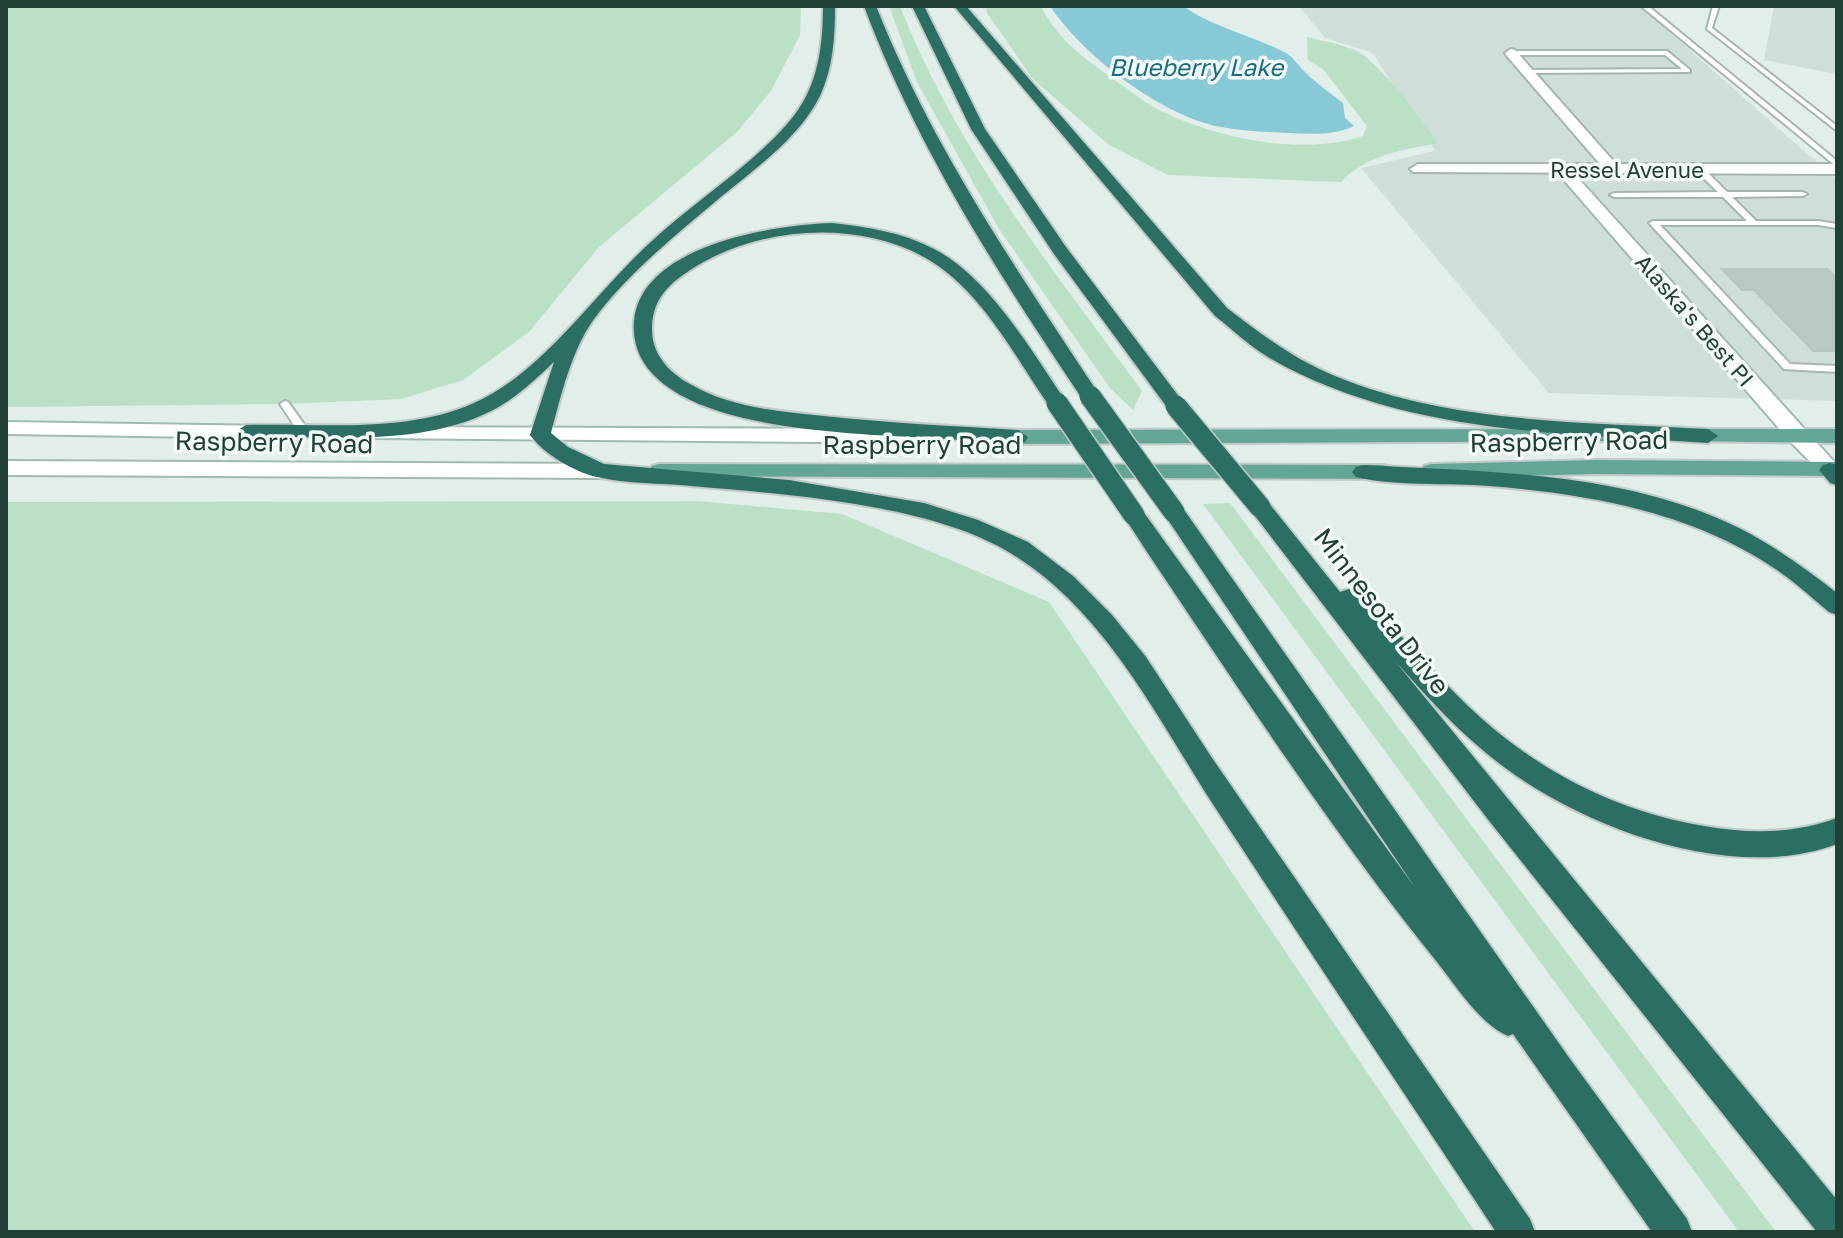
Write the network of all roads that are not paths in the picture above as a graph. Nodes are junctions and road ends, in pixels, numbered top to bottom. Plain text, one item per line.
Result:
1 (829, 6) edge
2 (870, 6) edge
3 (918, 6) edge
4 (960, 6) edge
5 (1644, 6) edge
6 (1716, 6) edge
7 (1511, 53) joint
8 (1527, 71) junction
9 (1837, 129) edge
10 (1837, 167) edge
11 (1418, 169) dead end
12 (1562, 169) junction
13 (1612, 169) junction
14 (1699, 169) junction
15 (1726, 194) junction
16 (1803, 194) dead end
17 (1614, 195) dead end
18 (1754, 223) junction
19 (1837, 226) edge
20 (583, 322) junction
21 (1837, 369) edge
22 (285, 404) dead end
23 (6, 428) edge
24 (302, 429) junction
25 (246, 431) junction
26 (540, 435) junction
27 (1708, 436) junction
28 (1797, 436) junction
29 (1837, 436) edge
30 (1018, 437) junction
31 (6, 468) edge
32 (600, 471) junction
33 (1363, 472) junction
34 (1835, 472) edge
35 (1290, 545) junction
36 (1837, 606) edge
37 (1837, 831) edge
38 (1558, 1071) junction
39 (1837, 1228) edge
40 (1517, 1232) edge
41 (1674, 1232) edge

1 - 20 highway
2 - 38 highway, bridge
3 - 35 highway, Minnesota Drive, bridge
4 - 27 highway
5 - 10 lane
6 - 9 lane
7 - 8 main road
7 - 8 lane
8 - 13 main road
10 - 14 main road, Ressel Avenue
11 - 12 main road, Ressel Avenue
12 - 13 main road, Ressel Avenue
12 - 28 main road, Alaska's Best PI
13 - 14 main road, Ressel Avenue
14 - 15 lane
15 - 16 lane
15 - 17 lane
15 - 18 lane
18 - 19 lane
18 - 21 lane
20 - 24 highway
20 - 26 highway
22 - 24 lane
23 - 25 main road, Raspberry Road
24 - 25 highway
25 - 26 main road, Raspberry Road
26 - 30 main road, Raspberry Road
26 - 32 highway
27 - 28 main road, Raspberry Road
27 - 30 main road, Raspberry Road
27 - 34 main road
28 - 29 main road, Raspberry Road
28 - 34 main road, Alaska's Best PI
30 - 38 highway, bridge
31 - 32 main road, Raspberry Road
32 - 33 main road, Raspberry Road
32 - 40 highway
33 - 34 main road, Raspberry Road
33 - 36 highway
35 - 37 highway
35 - 39 highway, Minnesota Drive
38 - 41 highway

